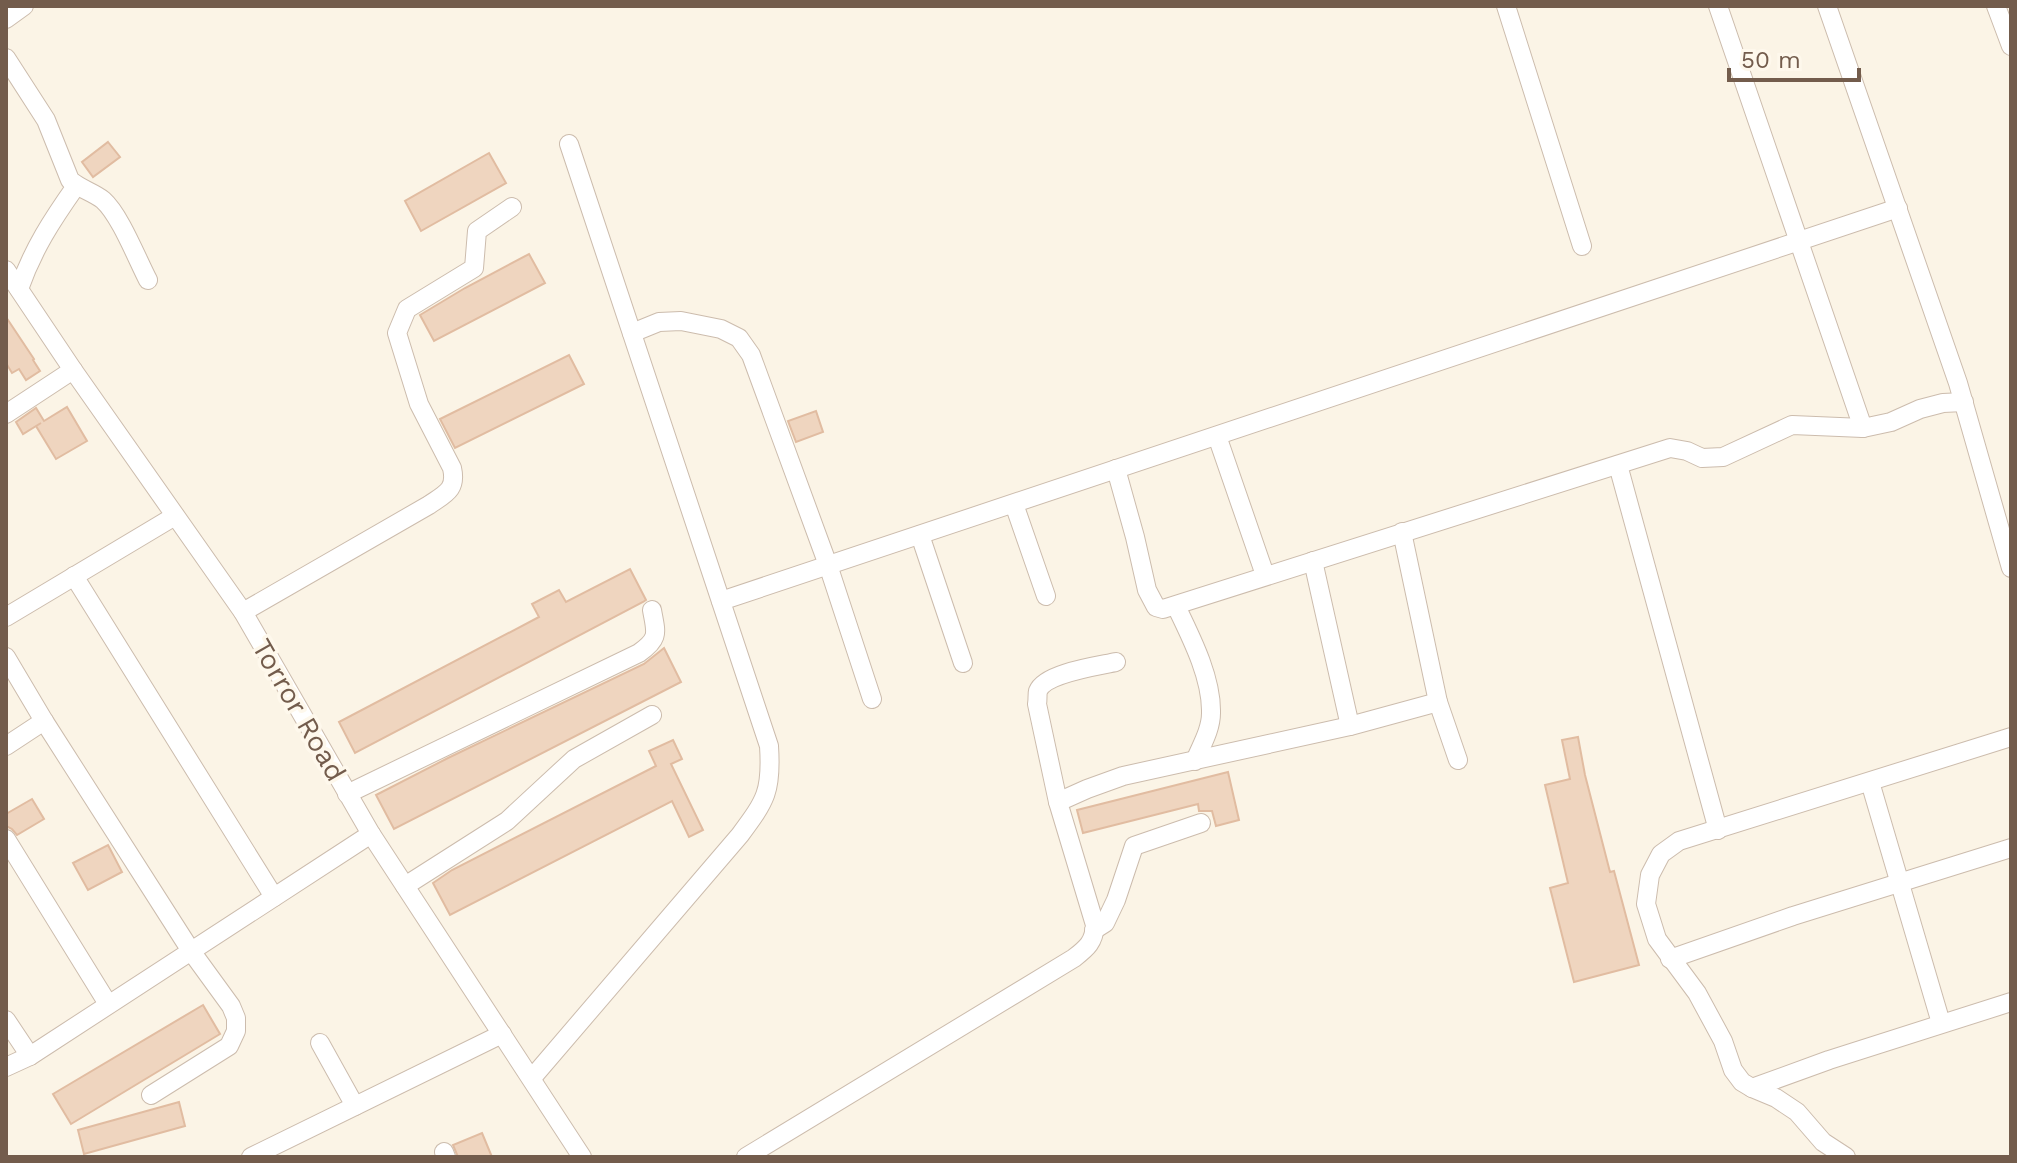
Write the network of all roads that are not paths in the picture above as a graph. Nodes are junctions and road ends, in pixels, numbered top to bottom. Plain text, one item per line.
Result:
1 (24, 6) edge
2 (1506, 6) edge
3 (1718, 6) edge
4 (1827, 6) edge
5 (1996, 6) edge
6 (6, 19) edge
7 (2011, 46) edge
8 (6, 58) edge
9 (569, 144) dead end
10 (76, 186) junction
11 (512, 207) dead end
12 (1898, 208) junction
13 (1800, 242) junction
14 (1582, 246) dead end
15 (6, 270) edge
16 (148, 280) dead end
17 (19, 289) junction
18 (632, 333) junction
19 (73, 370) junction
20 (1964, 402) junction
21 (6, 414) edge
22 (1863, 428) junction
23 (1217, 436) junction
24 (1618, 465) junction
25 (1116, 469) junction
26 (1014, 504) junction
27 (175, 516) junction
28 (1402, 532) junction
29 (920, 535) junction
30 (1313, 561) junction
31 (828, 565) junction
32 (2011, 568) edge
33 (1265, 575) junction
34 (74, 576) junction
35 (1046, 596) dead end
36 (721, 601) junction
37 (1176, 606) junction
38 (652, 610) dead end
39 (243, 612) junction
40 (6, 617) edge
41 (6, 657) edge
42 (1116, 662) dead end
43 (963, 663) dead end
44 (872, 699) dead end
45 (1438, 702) junction
46 (652, 715) dead end
47 (44, 721) junction
48 (1350, 726) junction
49 (2011, 737) edge
50 (6, 746) edge
51 (1458, 760) dead end
52 (1195, 761) junction
53 (1870, 782) junction
54 (347, 794) junction
55 (1058, 802) junction
56 (1201, 823) dead end
57 (1718, 830) junction
58 (371, 834) junction
59 (6, 839) edge
60 (2011, 848) edge
61 (1900, 883) junction
62 (405, 886) junction
63 (274, 897) junction
64 (1094, 930) junction
65 (191, 951) junction
66 (1670, 959) junction
67 (2011, 1002) edge
68 (108, 1004) junction
69 (6, 1020) edge
70 (1941, 1023) junction
71 (502, 1034) junction
72 (320, 1043) dead end
73 (30, 1056) junction
74 (6, 1067) edge
75 (532, 1078) junction
76 (1752, 1088) junction
77 (151, 1095) dead end
78 (355, 1106) junction
79 (251, 1157) edge
80 (582, 1157) edge
81 (746, 1157) edge
82 (1846, 1157) edge

1 - 6 street
2 - 14 street
3 - 13 street
4 - 12 street
5 - 7 street
8 - 10 street
9 - 18 street
10 - 16 street
10 - 17 street
11 - 39 street
12 - 13 street
12 - 20 street
13 - 22 street
13 - 23 street
15 - 17 street, Torror Road
17 - 19 street, Torror Road
18 - 31 street
18 - 36 street
19 - 21 street
19 - 27 street, Torror Road
20 - 22 street
20 - 32 street
22 - 24 street
23 - 25 street
23 - 33 street
24 - 28 street
24 - 57 street
25 - 26 street
25 - 37 street
26 - 29 street
26 - 35 street
27 - 34 street
27 - 39 street, Torror Road
28 - 30 street
28 - 45 street
29 - 31 street
29 - 43 street
30 - 33 street
30 - 48 street
31 - 36 street
31 - 44 street
33 - 37 street
34 - 40 street
34 - 63 street
36 - 75 street
37 - 52 street
38 - 54 street
39 - 54 street, Torror Road
41 - 47 street
42 - 55 street
45 - 48 street
45 - 51 street
46 - 62 street
47 - 50 street
47 - 65 street
48 - 52 street
49 - 53 street
52 - 55 street
53 - 57 street
53 - 61 street
54 - 58 street, Torror Road
55 - 64 street
56 - 64 street
57 - 66 street
58 - 62 street, Torror Road
58 - 63 street
59 - 68 street
60 - 61 street
61 - 66 street
61 - 70 street
62 - 71 street, Torror Road
63 - 65 street
64 - 81 street
65 - 68 street
65 - 77 street
66 - 76 street
67 - 70 street
68 - 73 street
69 - 73 street
70 - 76 street
71 - 75 street, Torror Road
71 - 78 street
72 - 78 street
73 - 74 street
75 - 80 street, Torror Road
76 - 82 street
78 - 79 street

